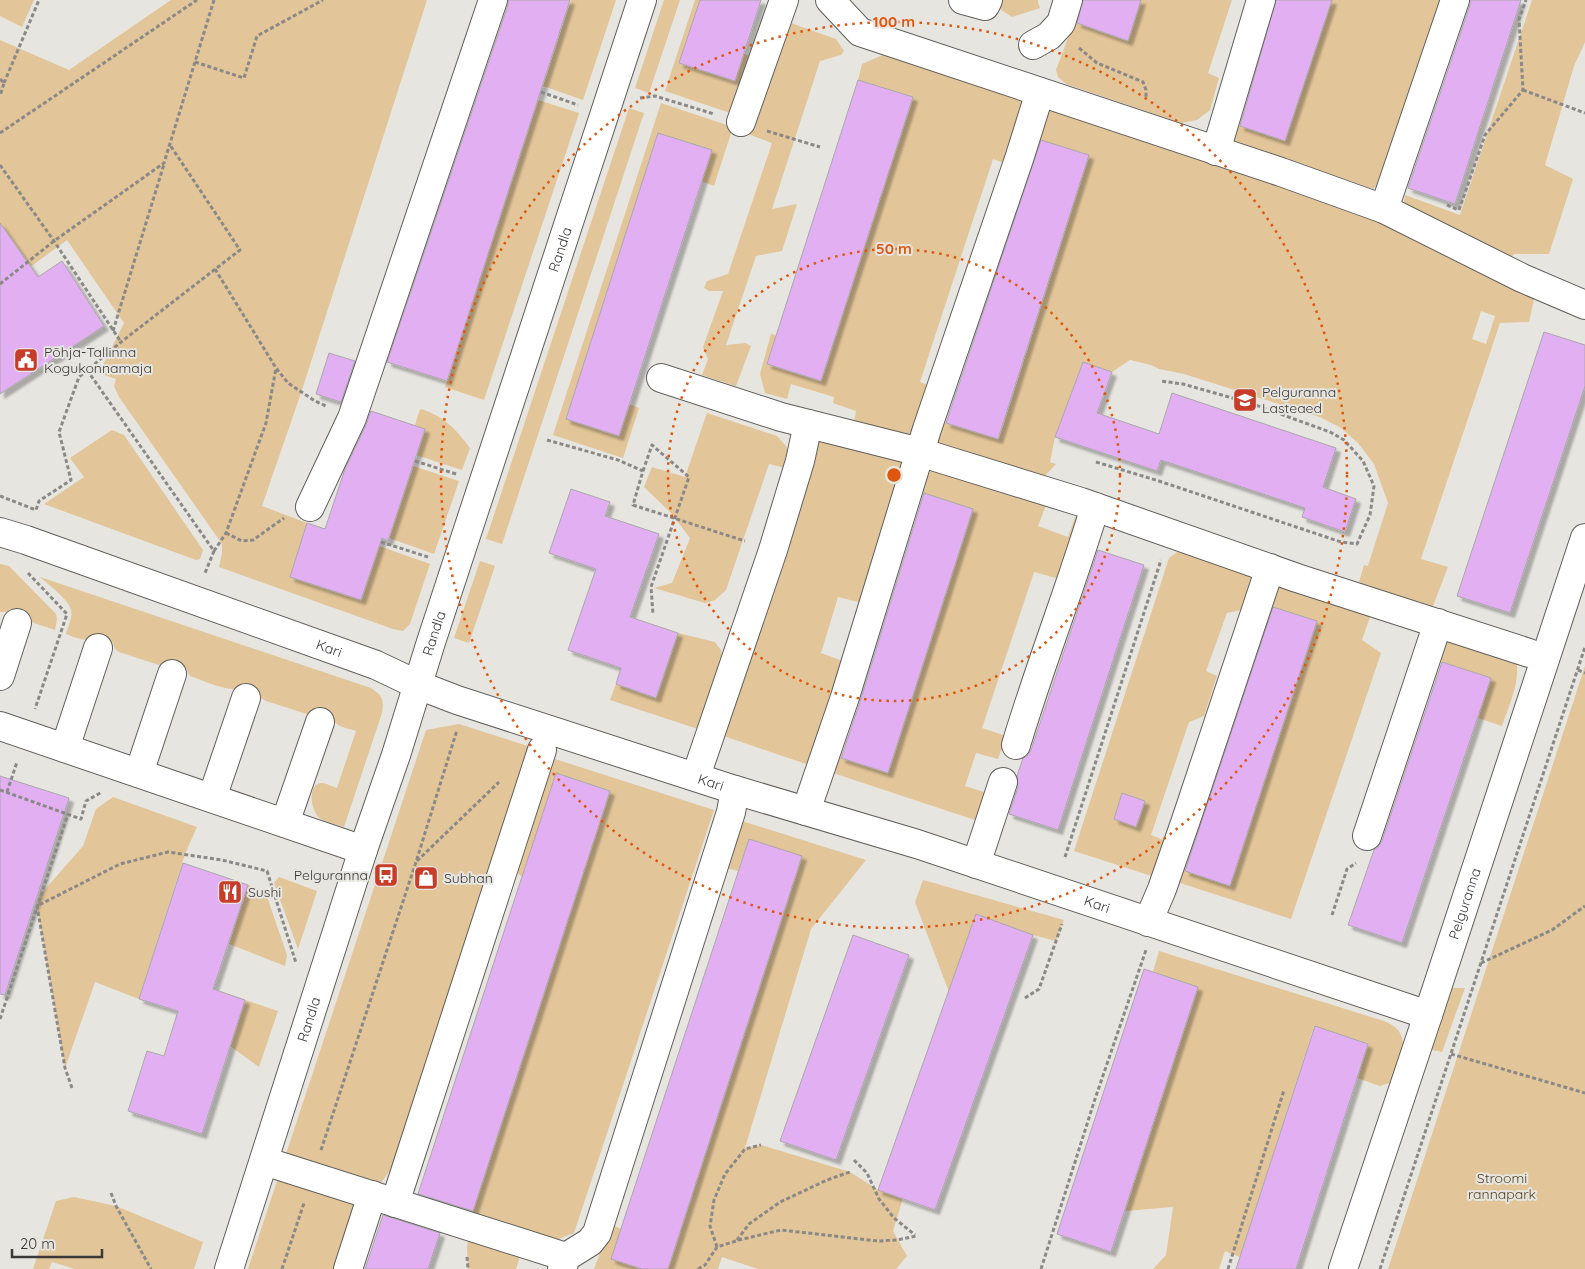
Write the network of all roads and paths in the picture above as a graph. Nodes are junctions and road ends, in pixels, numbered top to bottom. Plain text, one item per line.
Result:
1 (39, 0) edge
2 (197, 0) edge
3 (214, 0) edge
4 (323, 0) edge
5 (493, 0) edge
6 (642, 0) edge
7 (784, 0) edge
8 (830, 0) edge
9 (963, 0) edge
10 (988, 0) edge
11 (1261, 0) edge
12 (1455, 0) edge
13 (1526, 0) edge
14 (1065, 11) edge
15 (1033, 45) dead end
16 (196, 62) junction
17 (0, 79) edge
18 (4, 83) junction
19 (1523, 90) junction
20 (1040, 92) junction
21 (0, 96) edge
22 (662, 98) dead end
23 (1585, 113) edge
24 (741, 122) junction
25 (1140, 126) junction
26 (0, 133) edge
27 (170, 145) junction
28 (820, 147) dead end
29 (1216, 151) junction
30 (164, 163) junction
31 (0, 165) edge
32 (1442, 204) dead end
33 (1384, 209) junction
34 (54, 241) junction
35 (215, 270) junction
36 (0, 284) edge
37 (1585, 305) edge
38 (113, 331) junction
39 (121, 342) junction
40 (276, 368) junction
41 (87, 370) junction
42 (661, 378) dead end
43 (1161, 381) dead end
44 (352, 418) junction
45 (808, 424) junction
46 (547, 440) dead end
47 (920, 453) junction
48 (415, 460) dead end
49 (1096, 462) dead end
50 (643, 471) junction
51 (460, 476) dead end
52 (0, 496) edge
53 (310, 507) joint
54 (1095, 507) junction
55 (674, 519) junction
56 (0, 532) edge
57 (226, 533) junction
58 (1170, 533) junction
59 (1585, 538) edge
60 (381, 542) dead end
61 (773, 550) junction
62 (214, 551) junction
63 (432, 558) dead end
64 (1270, 568) junction
65 (25, 570) dead end
66 (205, 574) dead end
67 (654, 614) dead end
68 (17, 623) dead end
69 (1438, 623) junction
70 (1585, 647) edge
71 (98, 648) dead end
72 (1529, 652) dead end
73 (1578, 670) junction
74 (1585, 673) edge
75 (172, 674) dead end
76 (0, 676) edge
77 (418, 685) junction
78 (246, 698) dead end
79 (320, 722) dead end
80 (459, 724) dead end
81 (0, 726) edge
82 (26, 734) junction
83 (1016, 745) dead end
84 (64, 748) junction
85 (542, 750) dead end
86 (139, 773) junction
87 (505, 776) dead end
88 (696, 776) junction
89 (1004, 782) dead end
90 (108, 788) dead end
91 (0, 790) edge
92 (735, 790) junction
93 (7, 792) junction
94 (212, 798) junction
95 (806, 811) junction
96 (68, 814) junction
97 (285, 823) junction
98 (1367, 836) joint
99 (363, 850) junction
100 (1065, 858) dead end
101 (416, 862) junction
102 (976, 864) junction
103 (37, 906) junction
104 (1585, 906) edge
105 (1332, 915) dead end
106 (1064, 920) dead end
107 (1148, 935) junction
108 (1480, 963) junction
109 (298, 968) dead end
110 (1025, 998) dead end
111 (1428, 1015) junction
112 (0, 1019) edge
113 (1451, 1054) junction
114 (72, 1088) dead end
115 (1284, 1090) dead end
116 (1585, 1092) edge
117 (760, 1145) dead end
118 (854, 1160) dead end
119 (264, 1161) junction
120 (850, 1172) dead end
121 (312, 1176) junction
122 (111, 1193) dead end
123 (383, 1199) junction
124 (736, 1241) junction
125 (718, 1247) junction
126 (564, 1263) edge
127 (151, 1269) edge
128 (229, 1269) edge
129 (282, 1269) edge
130 (348, 1269) edge
131 (698, 1269) edge
132 (1041, 1269) edge
133 (1228, 1269) edge
134 (1343, 1269) edge
135 (1380, 1269) edge

1 - 18 path
2 - 26 path
3 - 16 path
4 - 16 path
5 - 44 street
6 - 77 street, Randla
7 - 24 street
8 - 20 street
9 - 10 street
11 - 29 street
12 - 33 street
13 - 19 path
14 - 15 street
14 - 25 path
16 - 27 path
17 - 18 path
18 - 21 path
19 - 23 path
19 - 32 path
20 - 25 street
20 - 47 street
22 - 24 path
24 - 28 path
25 - 29 street
27 - 30 path
27 - 35 path
29 - 33 street
30 - 34 path
30 - 38 path
31 - 34 path
33 - 37 street
34 - 36 path
34 - 38 path
35 - 39 path
35 - 40 path
38 - 39 path
39 - 41 path
40 - 44 path
40 - 57 path
41 - 52 path
41 - 62 path
42 - 45 street
43 - 49 path
44 - 53 street
45 - 47 street
45 - 61 street
46 - 50 path
47 - 54 street
47 - 95 street
48 - 51 path
50 - 55 path
50 - 55 path
53 - 57 path
54 - 58 street
54 - 83 street
55 - 61 path
55 - 67 path
56 - 77 street, Kari
57 - 62 path
58 - 64 street
58 - 100 path
59 - 111 street, Pelguranna
60 - 63 path
61 - 88 street
62 - 66 path
64 - 69 street
64 - 107 street
65 - 82 path
68 - 76 street
69 - 72 street
69 - 98 street
70 - 73 path
71 - 84 street
73 - 74 path
73 - 108 path
75 - 86 street
77 - 88 street, Kari
77 - 99 street, Randla
78 - 94 street
79 - 97 street
80 - 101 path
81 - 82 street
82 - 84 street
82 - 93 path
84 - 86 street
85 - 123 street
86 - 94 street
87 - 101 path
88 - 92 street, Kari
89 - 102 street
90 - 96 path
91 - 93 path
92 - 95 street, Kari
92 - 126 street
93 - 96 path
94 - 97 street
95 - 102 street, Kari
96 - 103 path
97 - 99 street
98 - 105 path
99 - 119 street, Randla
101 - 121 path
102 - 107 street, Kari
103 - 109 path
103 - 112 path
103 - 114 path
104 - 108 path
106 - 110 path
107 - 111 street, Kari
107 - 132 path
108 - 113 path
111 - 134 street, Pelguranna
113 - 116 path
113 - 135 path
115 - 133 path
117 - 125 path
118 - 124 path
119 - 121 street
119 - 128 street, Randla
120 - 124 path
121 - 123 street
121 - 129 path
122 - 127 path
123 - 126 street
123 - 130 street
124 - 125 path
125 - 131 path

